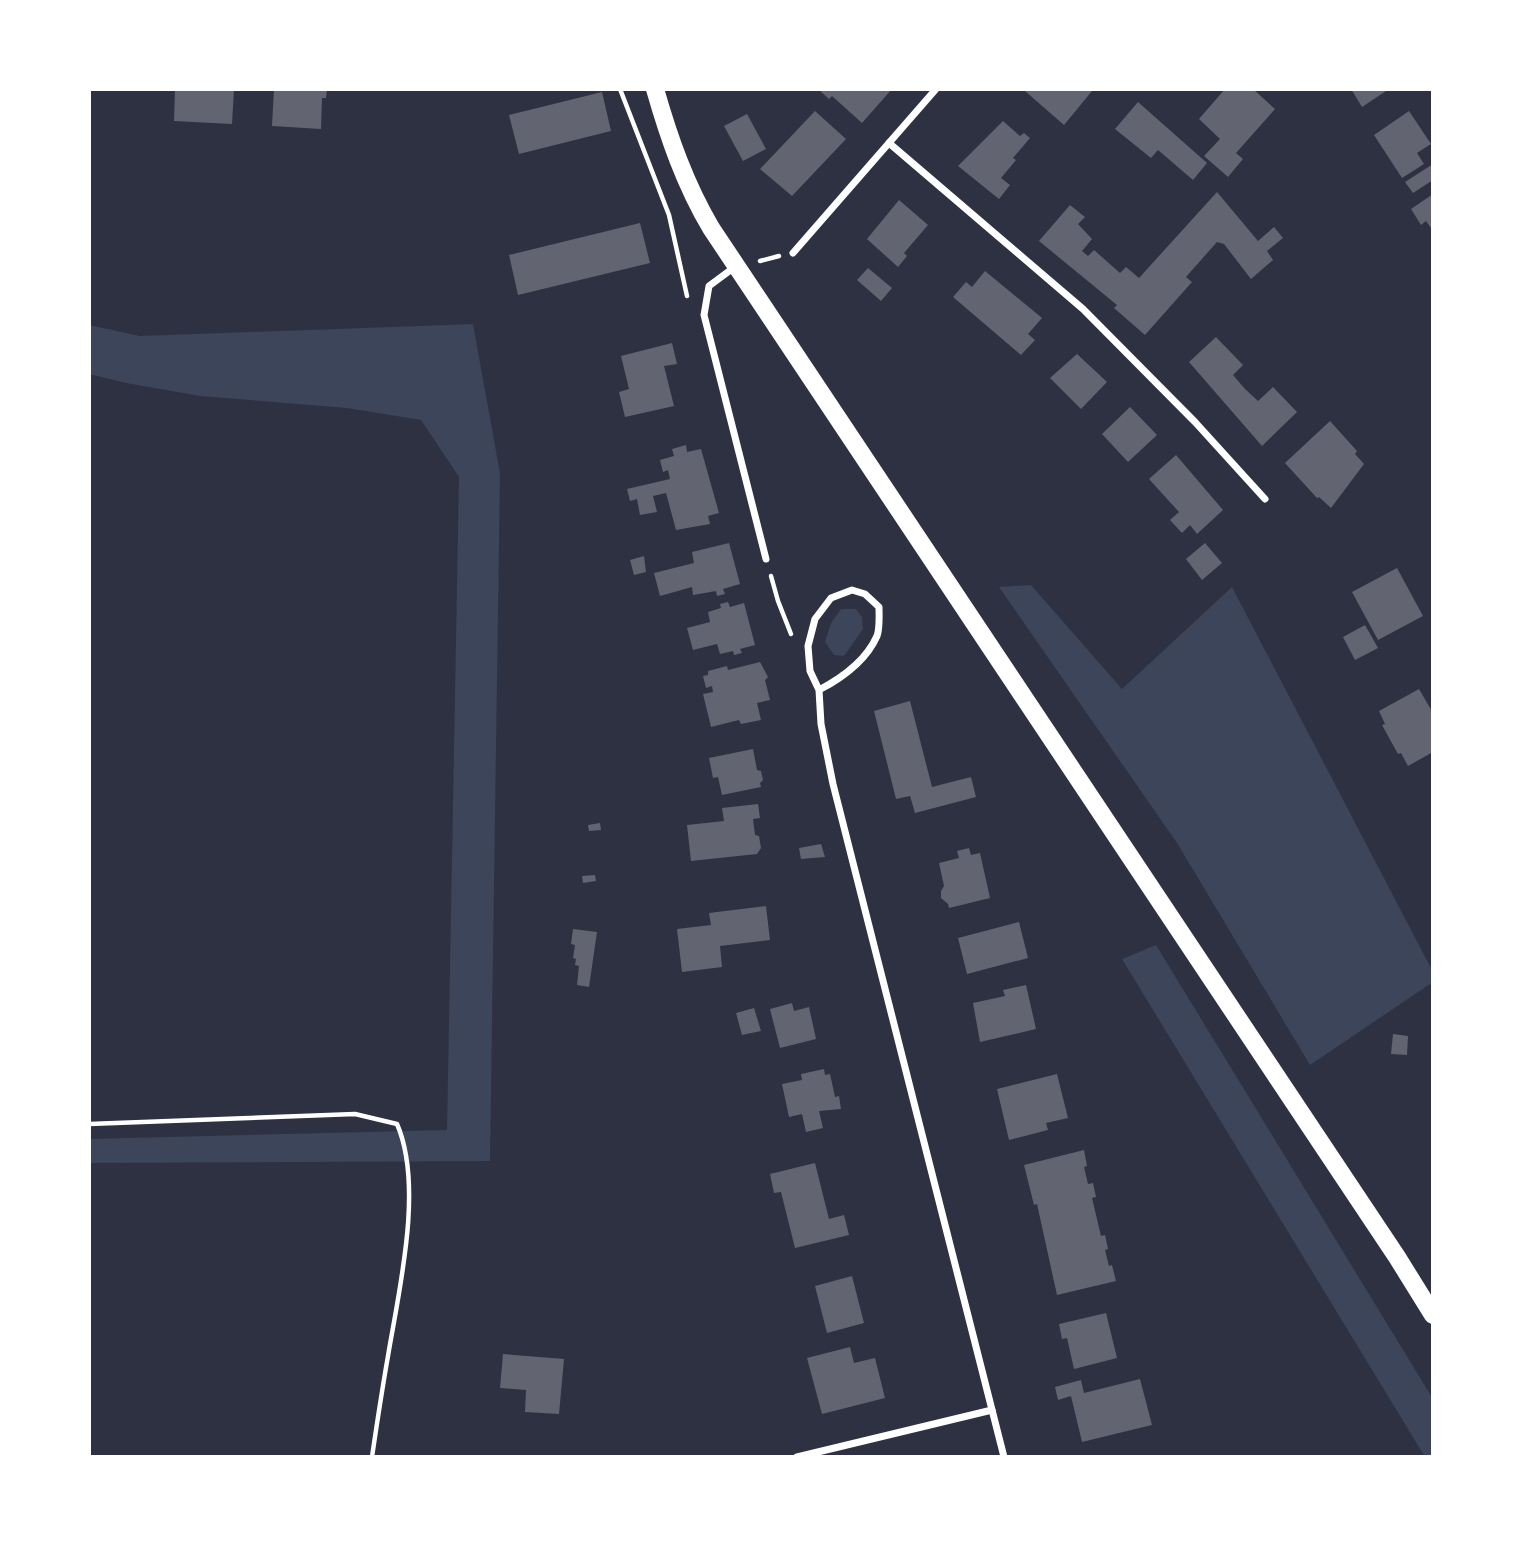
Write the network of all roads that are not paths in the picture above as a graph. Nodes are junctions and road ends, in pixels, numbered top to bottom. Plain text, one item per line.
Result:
1 (655, 89) edge
2 (936, 89) edge
3 (890, 143) junction
4 (793, 253) road end
5 (737, 266) junction
6 (1265, 499) dead end
7 (766, 559) road end
8 (819, 690) junction
9 (1433, 1315) edge
10 (992, 1409) junction
11 (797, 1457) edge
12 (1004, 1457) edge

1 - 5 main road
2 - 3 street
3 - 4 street
3 - 6 street
5 - 7 street
5 - 9 main road
8 - 8 street
8 - 10 street
10 - 11 street
10 - 12 street

